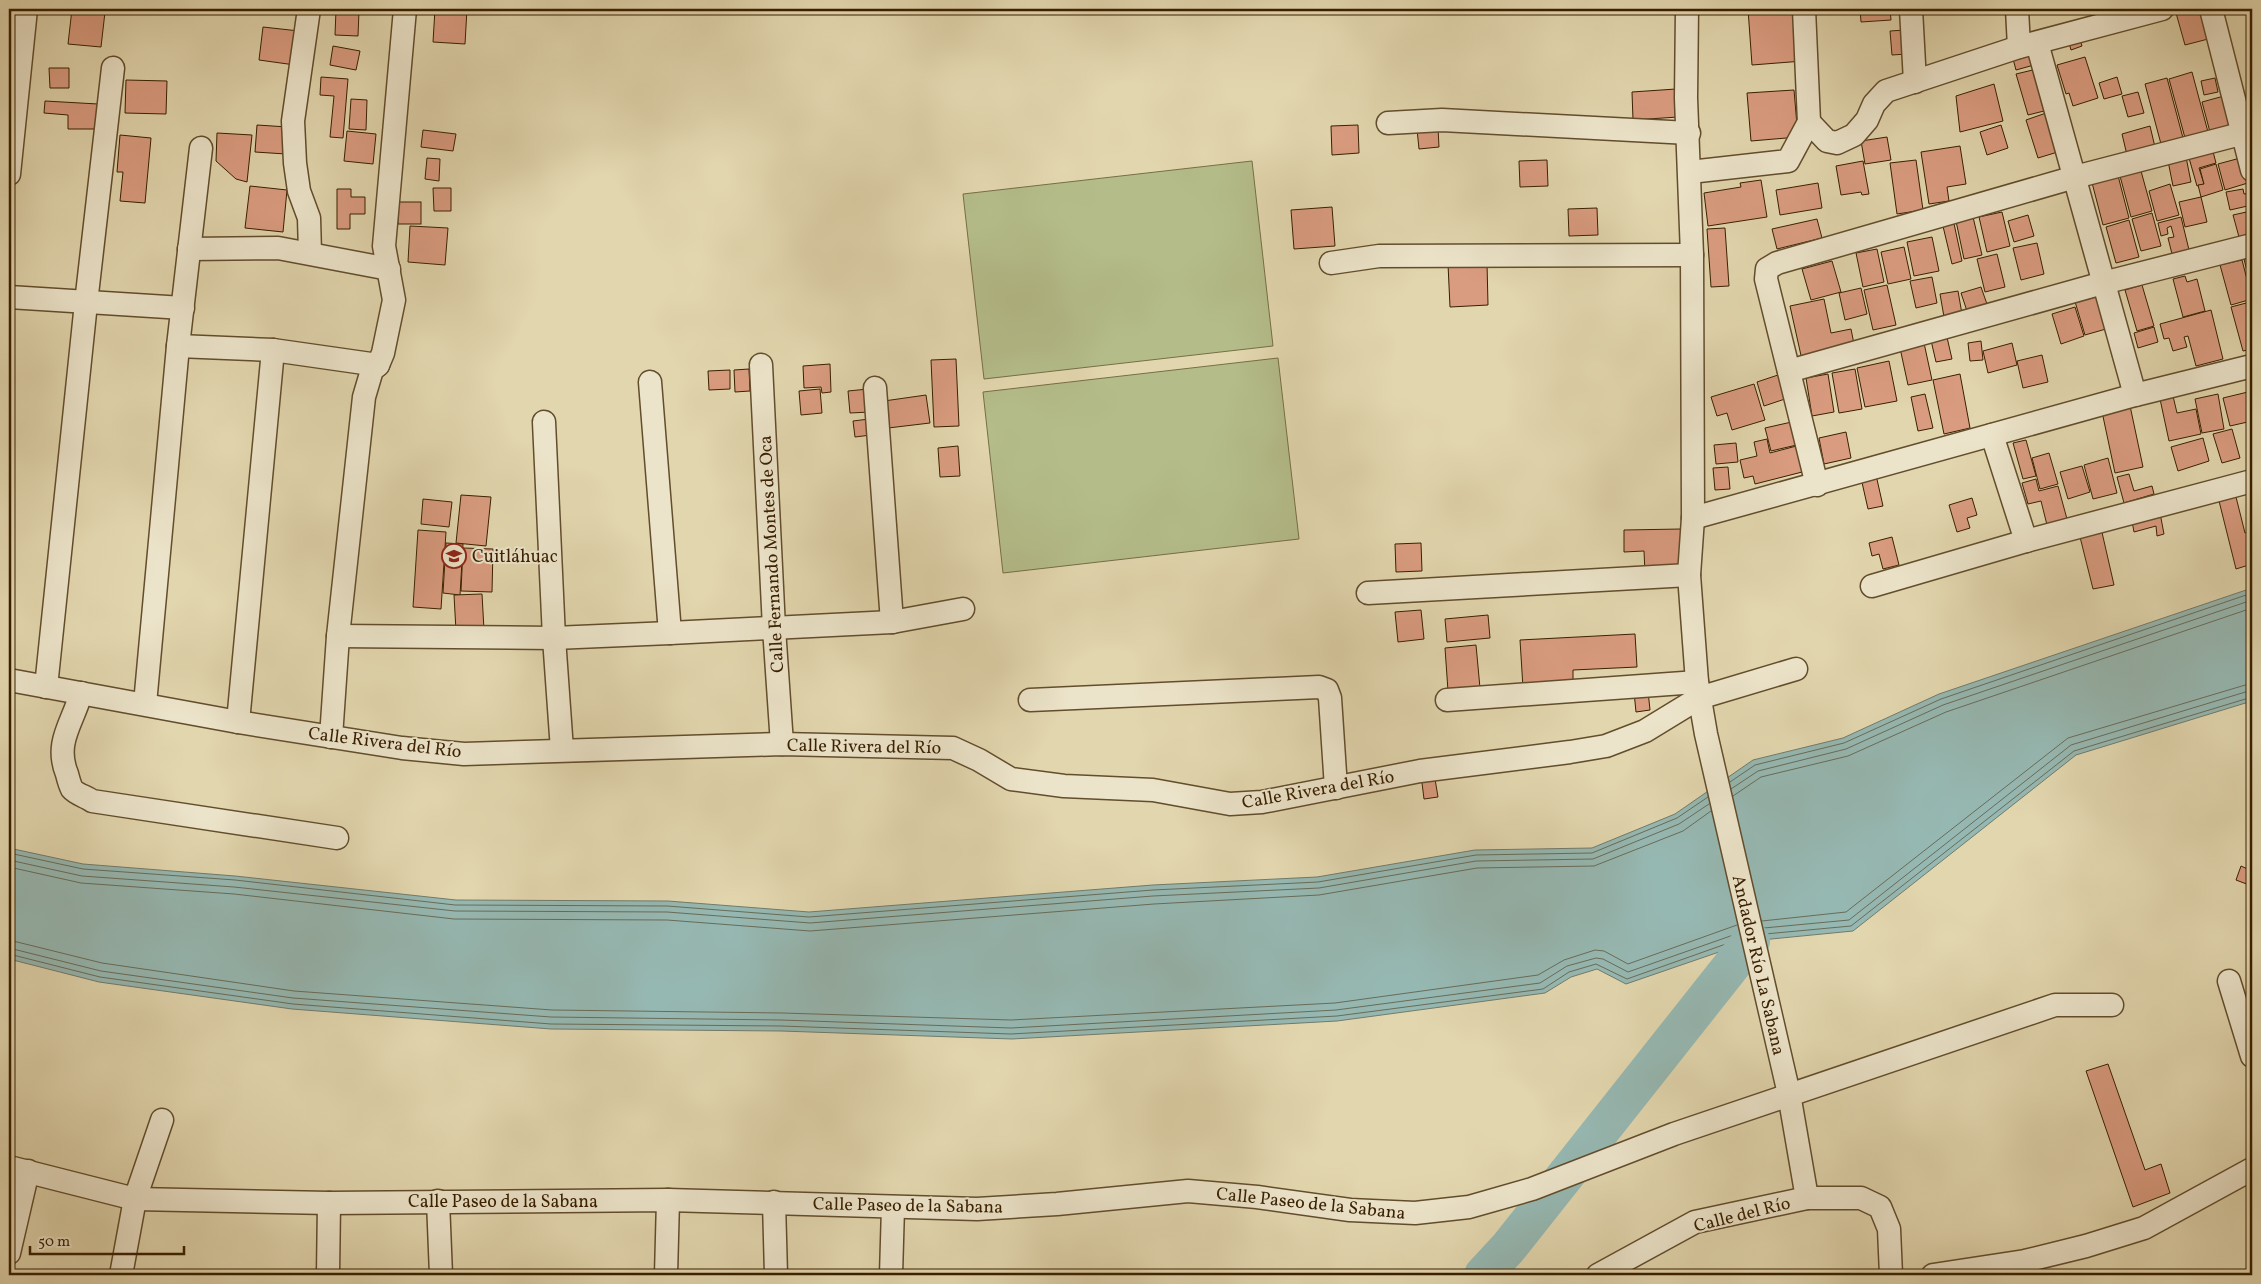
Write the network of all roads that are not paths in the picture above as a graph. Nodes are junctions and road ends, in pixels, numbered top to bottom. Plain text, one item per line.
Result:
1 (26, 9) edge
2 (309, 9) edge
3 (405, 9) edge
4 (1687, 9) edge
5 (1804, 9) edge
6 (1911, 9) edge
7 (2017, 9) edge
8 (2162, 9) edge
9 (2211, 9) edge
10 (2028, 45) junction
11 (113, 68) dead end
12 (1915, 82) junction
13 (1809, 122) junction
14 (1388, 123) dead end
15 (2247, 132) edge
16 (1689, 133) junction
17 (201, 148) dead end
18 (2252, 170) edge
19 (1690, 172) junction
20 (9, 174) edge
21 (2075, 177) junction
22 (2252, 245) edge
23 (189, 249) junction
24 (310, 253) junction
25 (1692, 256) junction
26 (1330, 263) dead end
27 (389, 270) junction
28 (2104, 283) junction
29 (9, 297) edge
30 (86, 303) junction
31 (182, 308) junction
32 (178, 346) junction
33 (273, 350) junction
34 (378, 365) junction
35 (761, 365) dead end
36 (2252, 366) edge
37 (1789, 372) junction
38 (650, 382) dead end
39 (875, 388) dead end
40 (2135, 395) junction
41 (544, 422) dead end
42 (1992, 435) junction
43 (2252, 481) edge
44 (1817, 485) junction
45 (1694, 518) junction
46 (2026, 541) junction
47 (1689, 575) junction
48 (1872, 586) dead end
49 (1368, 593) dead end
50 (963, 609) dead end
51 (892, 622) junction
52 (774, 628) junction
53 (670, 633) junction
54 (338, 636) junction
55 (554, 638) junction
56 (1796, 669) dead end
57 (9, 680) edge
58 (46, 687) junction
59 (1698, 690) junction
60 (81, 693) junction
61 (1030, 700) dead end
62 (1447, 700) dead end
63 (145, 704) junction
64 (238, 722) junction
65 (331, 737) junction
66 (782, 744) junction
67 (562, 750) junction
68 (1336, 788) junction
69 (337, 838) dead end
70 (2229, 981) dead end
71 (2112, 1005) dead end
72 (2252, 1056) edge
73 (1789, 1094) junction
74 (162, 1120) dead end
75 (18, 1169) edge
76 (2252, 1169) edge
77 (1807, 1198) junction
78 (135, 1199) junction
79 (438, 1200) junction
80 (668, 1200) junction
81 (774, 1202) junction
82 (329, 1203) junction
83 (893, 1207) junction
84 (9, 1254) edge
85 (121, 1275) edge
86 (328, 1275) edge
87 (441, 1275) edge
88 (666, 1275) edge
89 (776, 1275) edge
90 (891, 1275) edge
91 (1598, 1275) edge
92 (1891, 1275) edge
93 (1933, 1275) edge

1 - 20 street
2 - 24 street
3 - 27 street
4 - 16 street, Andador Río La Sabana
5 - 13 street
6 - 12 street
7 - 10 street
8 - 10 street
9 - 15 street
10 - 12 street
10 - 21 street
11 - 30 street
12 - 13 street
13 - 19 street
14 - 16 street
15 - 18 street
15 - 21 street
16 - 19 street, Andador Río La Sabana
17 - 23 street
19 - 25 street, Andador Río La Sabana
21 - 28 street
21 - 37 street
22 - 28 street
23 - 24 street
23 - 31 street
24 - 27 street
25 - 26 street
25 - 45 street, Andador Río La Sabana
27 - 34 street
28 - 37 street
28 - 40 street
29 - 30 street
30 - 31 street
30 - 58 street
31 - 32 street
32 - 33 street
32 - 63 street
33 - 34 street
33 - 64 street
34 - 54 street
35 - 52 street, Calle Fernando Montes de Oca
36 - 40 street
37 - 44 street
38 - 53 street
39 - 51 street
40 - 42 street
41 - 55 street
42 - 44 street
42 - 46 street
43 - 46 street
44 - 45 street
45 - 47 street, Andador Río La Sabana
46 - 48 street
47 - 49 street
47 - 59 street, Andador Río La Sabana
50 - 51 street
51 - 52 street
52 - 53 street
52 - 66 street, Calle Fernando Montes de Oca
53 - 55 street
54 - 55 street
54 - 65 street
55 - 67 street
56 - 59 street
57 - 58 street, Calle Rivera del Río
58 - 60 street, Calle Rivera del Río
59 - 62 street
59 - 68 street, Calle Rivera del Río
59 - 73 street, Andador Río La Sabana
60 - 63 street, Calle Rivera del Río
60 - 69 street
61 - 68 street
63 - 64 street, Calle Rivera del Río
64 - 65 street, Calle Rivera del Río
65 - 67 street, Calle Rivera del Río
66 - 67 street, Calle Rivera del Río
66 - 68 street, Calle Rivera del Río
70 - 72 street
71 - 73 street, Calle Paseo de la Sabana
73 - 77 street, Andador Río La Sabana
73 - 83 street, Calle Paseo de la Sabana
74 - 78 street
75 - 78 street, Calle Paseo de la Sabana
75 - 84 street
76 - 93 street
77 - 91 street, Calle del Río
77 - 92 street, Calle del Río
78 - 82 street, Calle Paseo de la Sabana
78 - 85 street
79 - 80 street, Calle Paseo de la Sabana
79 - 82 street, Calle Paseo de la Sabana
79 - 87 street
80 - 81 street, Calle Paseo de la Sabana
80 - 88 street
81 - 83 street, Calle Paseo de la Sabana
81 - 89 street
82 - 86 street
83 - 90 street

